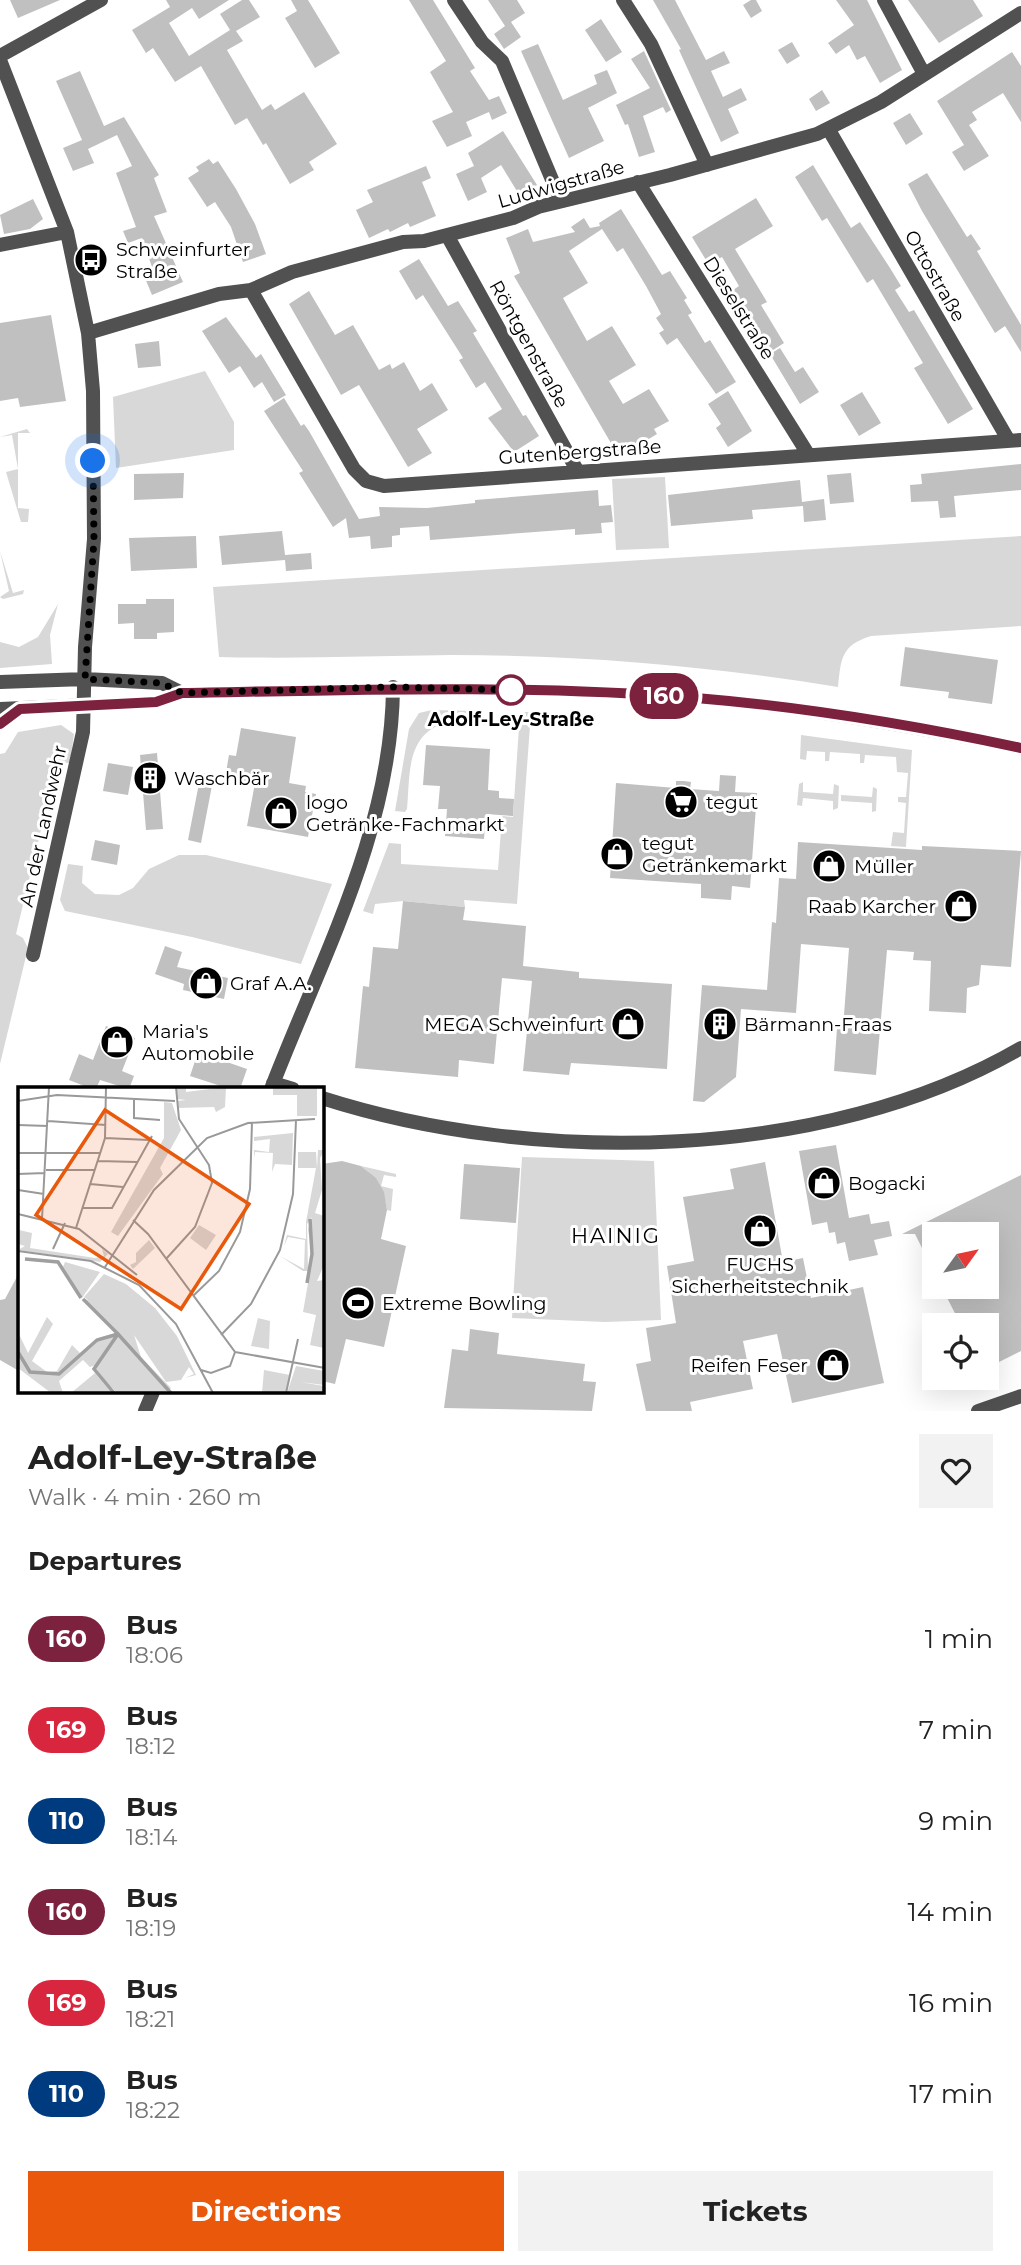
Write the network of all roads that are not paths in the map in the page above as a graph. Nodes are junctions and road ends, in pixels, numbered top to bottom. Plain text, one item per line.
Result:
1 (101, 0) edge
2 (454, 0) edge
3 (623, 0) edge
4 (884, 0) edge
5 (1021, 13) edge
6 (0, 58) edge
7 (924, 74) junction
8 (829, 130) junction
9 (707, 165) junction
10 (638, 182) junction
11 (561, 201) junction
12 (67, 232) junction
13 (447, 235) junction
14 (0, 245) edge
15 (250, 290) junction
16 (88, 333) junction
17 (1015, 440) edge
18 (808, 454) junction
19 (578, 472) junction
20 (85, 679) junction
21 (0, 682) edge
22 (393, 687) junction
23 (182, 693) junction
24 (85, 704) junction
25 (0, 709) edge
26 (20, 709) junction
27 (0, 724) edge
28 (1021, 748) edge
29 (33, 956) dead end
30 (1021, 1048) edge
31 (272, 1086) edge
32 (324, 1099) edge
33 (152, 1394) edge
34 (1021, 1396) edge
35 (145, 1411) edge
36 (978, 1411) edge

1 - 6 street
2 - 11 street
3 - 9 street
4 - 7 street
5 - 7 street, Ludwigstraße
6 - 12 street
7 - 8 street, Ludwigstraße
8 - 9 street, Ludwigstraße
8 - 17 street, Ottostraße
9 - 10 street, Ludwigstraße
10 - 11 street, Ludwigstraße
10 - 18 street, Dieselstraße
11 - 13 street, Ludwigstraße
12 - 14 street
12 - 16 street
13 - 15 street, Ludwigstraße
13 - 19 street, Röntgenstraße
15 - 16 street, Ludwigstraße
15 - 19 street, Gutenbergstraße
16 - 20 street, An der Landwehr
17 - 18 street, Gutenbergstraße
18 - 19 street, Gutenbergstraße
20 - 21 street
20 - 23 street
20 - 24 street, An der Landwehr
22 - 23 street
22 - 28 street
22 - 31 street
23 - 24 street
24 - 26 street
24 - 29 street, An der Landwehr
25 - 26 street
26 - 27 street
30 - 32 street
33 - 35 street
34 - 36 street

